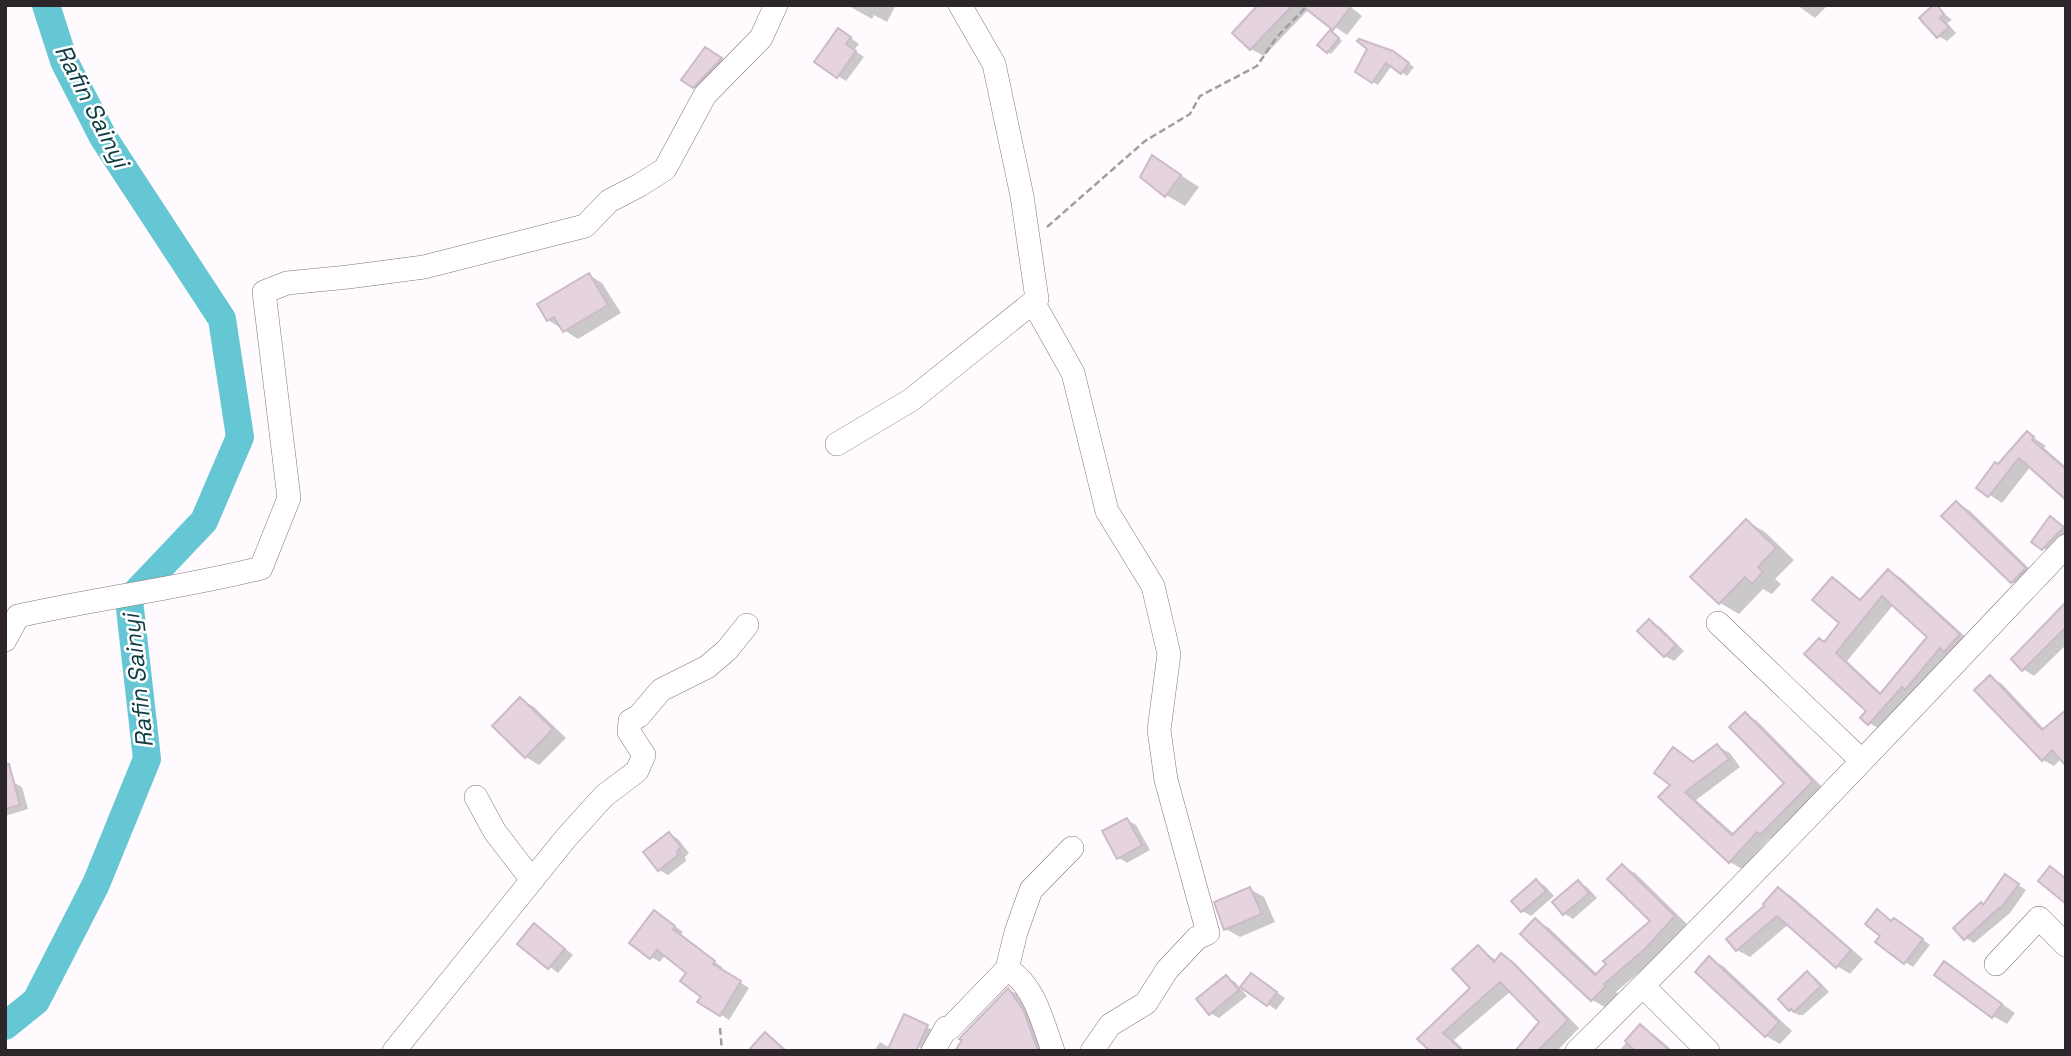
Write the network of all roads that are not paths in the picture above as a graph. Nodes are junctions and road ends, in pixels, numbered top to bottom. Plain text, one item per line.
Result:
1 (776, 5) edge
2 (960, 5) edge
3 (1033, 303) junction
4 (837, 444) dead end
5 (2066, 546) edge
6 (1718, 623) dead end
7 (747, 625) dead end
8 (5, 640) edge
9 (1862, 761) junction
10 (476, 797) dead end
11 (1072, 848) dead end
12 (532, 880) junction
13 (2066, 945) edge
14 (1996, 964) dead end
15 (1007, 969) junction
16 (1643, 986) junction
17 (394, 1051) edge
18 (933, 1051) edge
19 (1053, 1051) edge
20 (1092, 1051) edge
21 (1577, 1051) edge
22 (1708, 1051) edge

1 - 8 street
2 - 3 street
3 - 4 street
3 - 20 street
5 - 9 street
6 - 9 street
7 - 12 street
9 - 16 street
10 - 12 street
11 - 15 street
12 - 17 street
13 - 14 street
15 - 18 street
15 - 19 street
16 - 21 street
16 - 22 street

